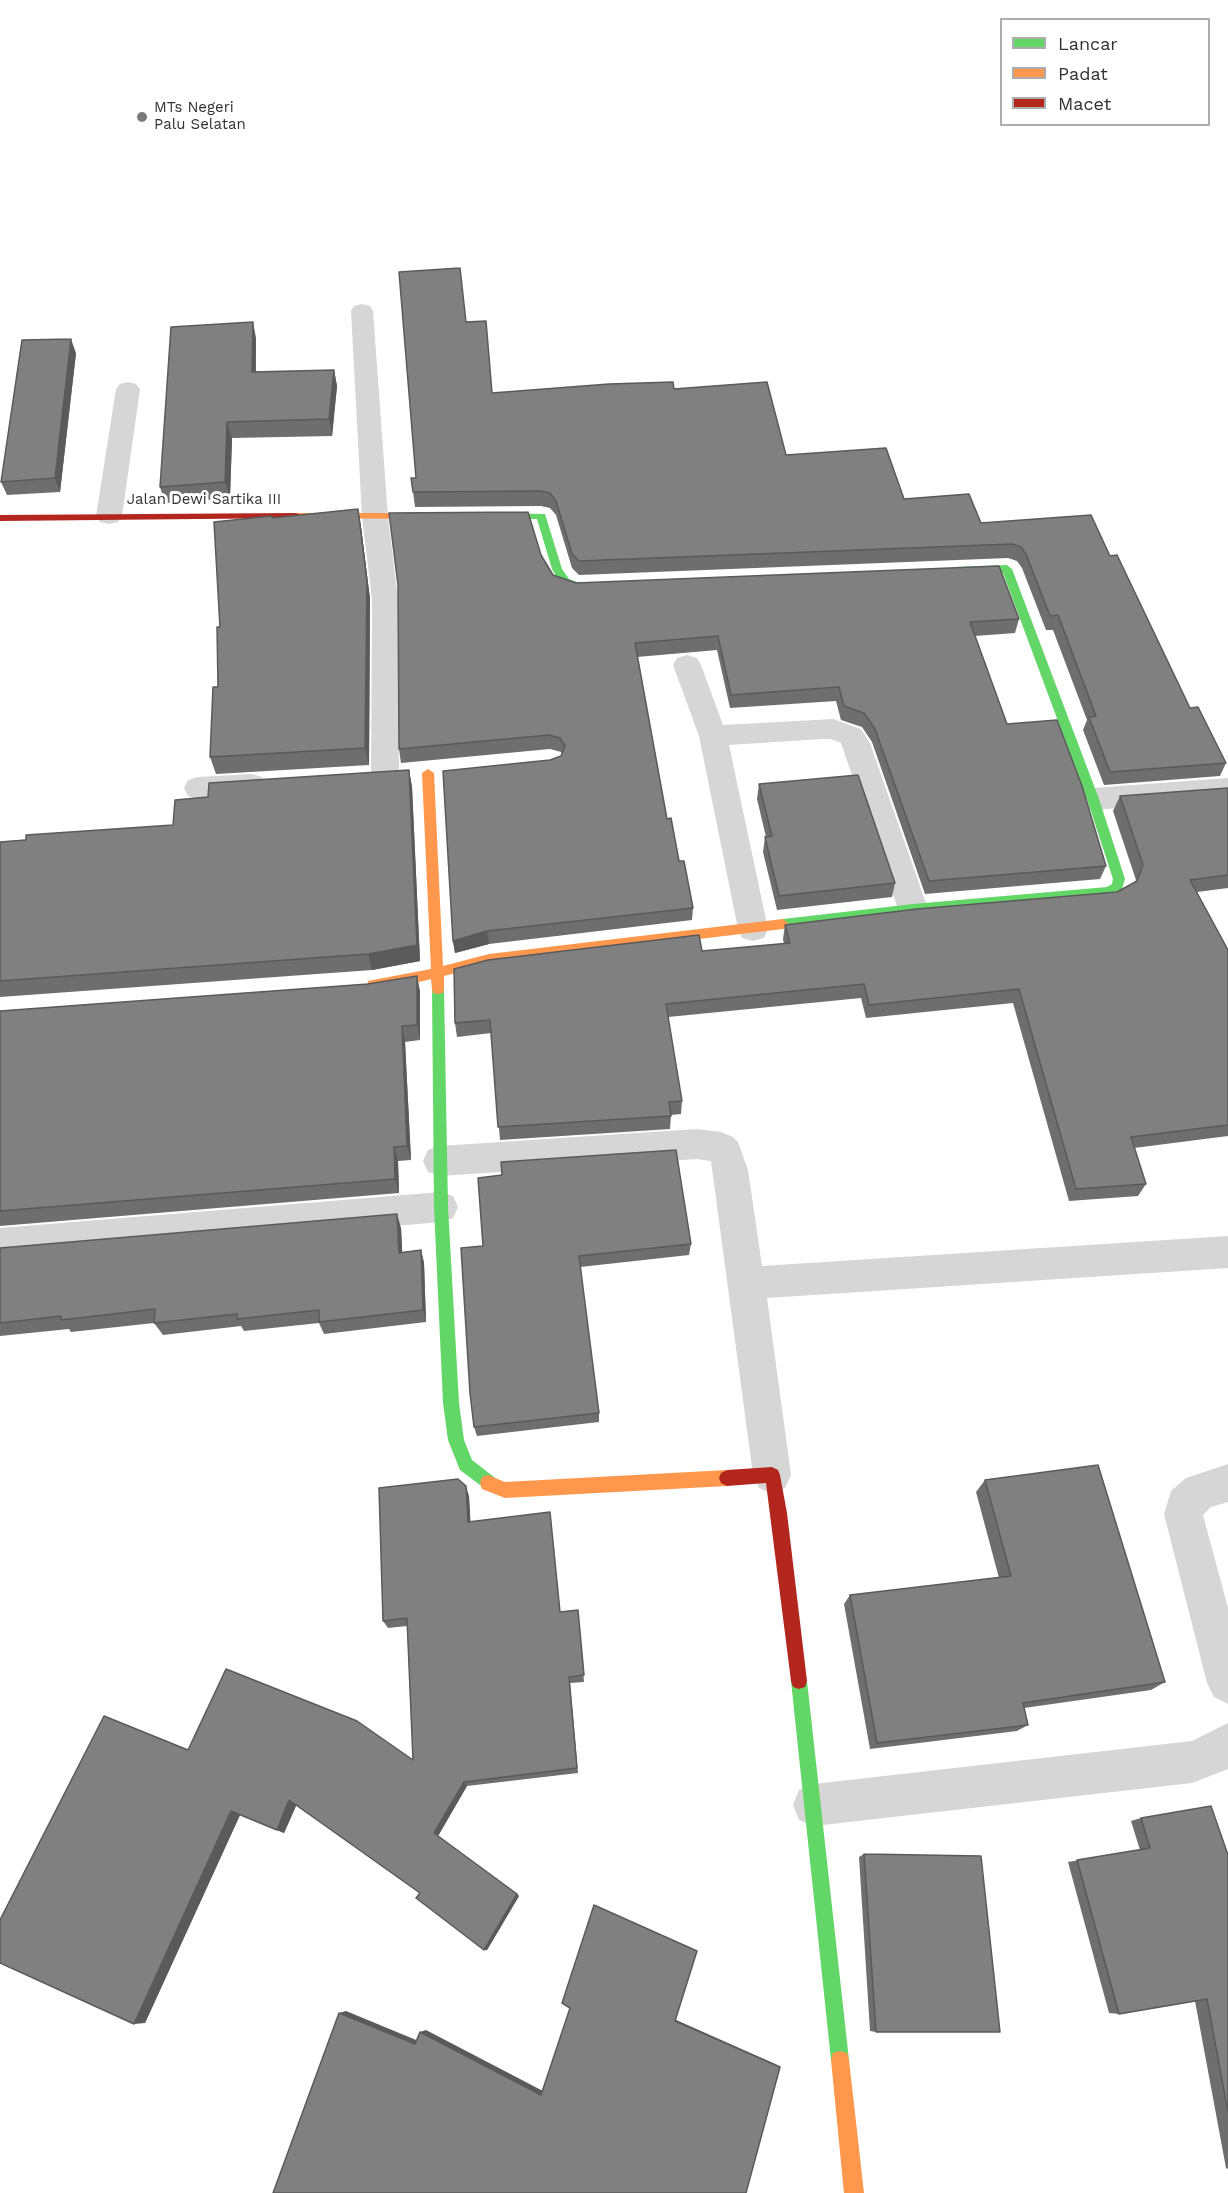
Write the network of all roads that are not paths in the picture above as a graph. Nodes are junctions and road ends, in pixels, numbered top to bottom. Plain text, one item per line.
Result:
1 (362, 311) dead end
2 (128, 388) dead end
3 (109, 516) junction
4 (446, 516) edge
5 (470, 516) edge
6 (375, 517) junction
7 (0, 518) edge
8 (936, 572) edge
9 (624, 585) edge
10 (687, 665) dead end
11 (713, 736) junction
12 (439, 772) joint
13 (280, 783) edge
14 (198, 788) dead end
15 (1228, 789) edge
16 (1093, 799) junction
17 (913, 909) junction
18 (753, 929) junction
19 (438, 972) junction
20 (360, 986) edge
21 (440, 1161) junction
22 (441, 1207) junction
23 (0, 1244) edge
24 (1228, 1252) edge
25 (747, 1283) junction
26 (772, 1475) junction
27 (1228, 1483) edge
28 (1228, 1683) edge
29 (1228, 1744) edge
30 (814, 1805) junction
31 (854, 2193) edge

1 - 6 street
2 - 3 street
3 - 6 street, Jalan Dewi Sartika III
3 - 7 street, Jalan Dewi Sartika III
4 - 6 street, Jalan Dewi Sartika III
5 - 9 street
6 - 12 street
8 - 16 street
10 - 11 street
11 - 17 street
11 - 18 street
12 - 19 street
13 - 14 street
15 - 16 street
16 - 17 street
17 - 18 street
18 - 19 street
19 - 20 street
19 - 21 street
21 - 22 street
21 - 25 street
22 - 23 street
22 - 26 street
24 - 25 street
25 - 26 street
26 - 30 street
27 - 28 street
29 - 30 street
30 - 31 street

